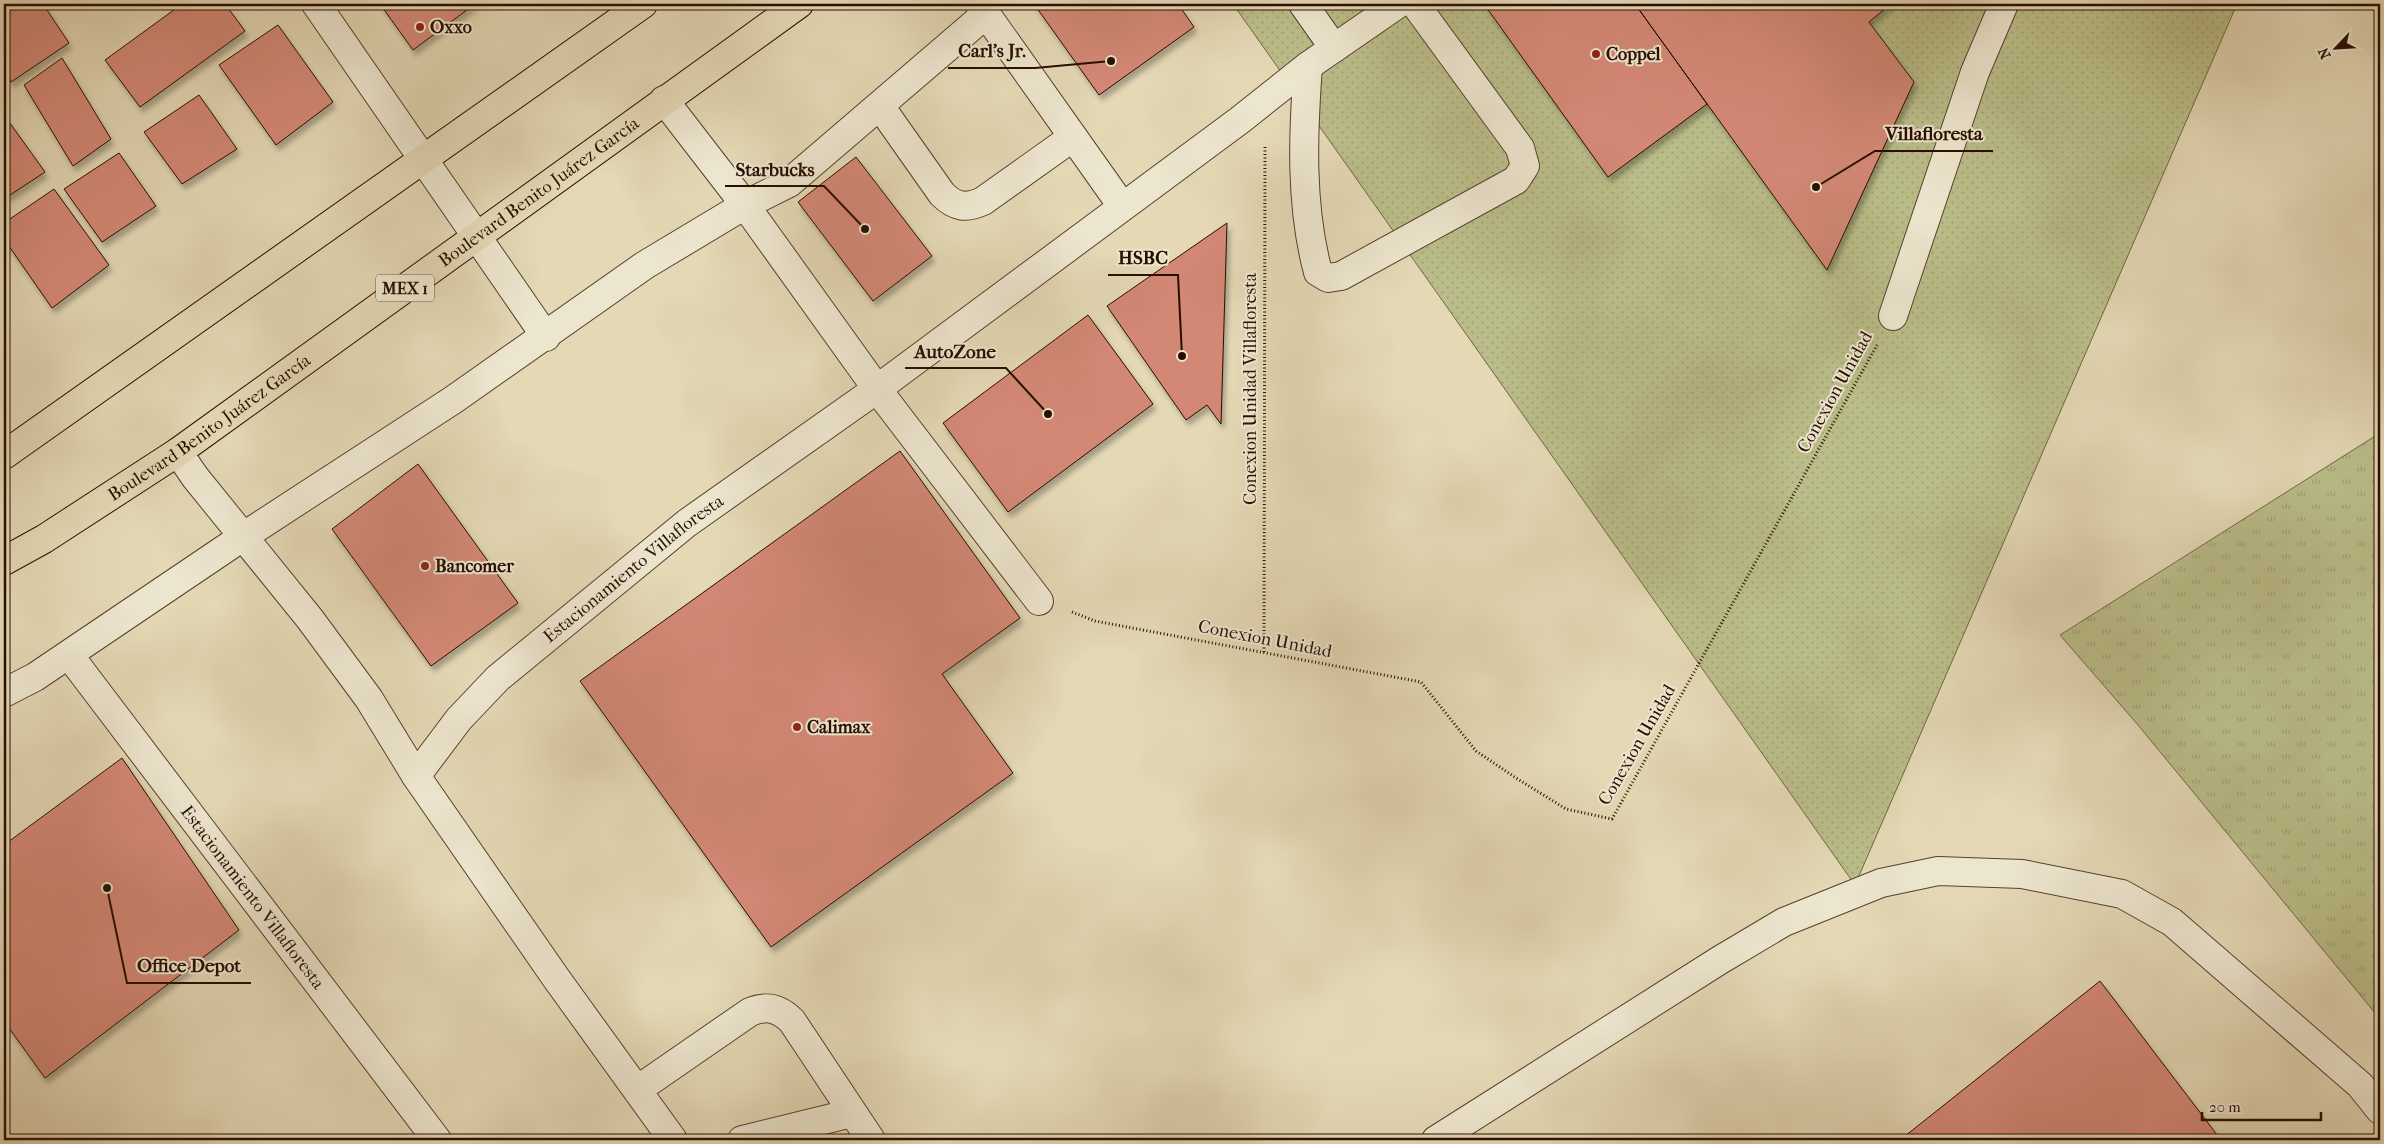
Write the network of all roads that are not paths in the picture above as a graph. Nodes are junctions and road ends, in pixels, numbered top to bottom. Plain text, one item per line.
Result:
1 (316, 4) edge
2 (643, 4) edge
3 (799, 4) edge
4 (1303, 4) edge
5 (1398, 4) edge
6 (1415, 4) edge
7 (2004, 4) edge
8 (983, 9) edge
9 (1334, 48) junction
10 (1308, 66) junction
11 (664, 100) junction
12 (880, 106) junction
13 (1073, 137) junction
14 (421, 159) junction
15 (745, 206) junction
16 (1122, 206) junction
17 (476, 237) junction
18 (1893, 316) road end
19 (546, 337) junction
20 (877, 389) junction
21 (178, 452) junction
22 (4, 455) edge
23 (244, 536) junction
24 (4, 561) edge
25 (1039, 601) road end
26 (69, 654) junction
27 (4, 693) edge
28 (416, 776) junction
29 (637, 1090) junction
30 (2380, 1110) edge
31 (852, 1113) junction
32 (437, 1140) edge
33 (672, 1140) edge
34 (742, 1140) edge
35 (871, 1140) edge
36 (1436, 1140) edge

1 - 14 street
2 - 14 main road
3 - 11 main road, Boulevard Benito Juárez García / MEX 1
4 - 9 street
5 - 9 street, Estacionamiento Villafloresta
6 - 10 street
7 - 18 street
8 - 12 street
8 - 13 street
9 - 10 street, Estacionamiento Villafloresta
10 - 16 street, Estacionamiento Villafloresta
11 - 15 street
11 - 17 main road, Boulevard Benito Juárez García / MEX 1
12 - 13 street
12 - 15 street
13 - 16 street
14 - 17 street
14 - 22 main road
15 - 19 street
15 - 20 street
16 - 20 street, Estacionamiento Villafloresta
17 - 19 street
17 - 21 main road, Boulevard Benito Juárez García / MEX 1
19 - 23 street
20 - 25 street
20 - 28 street, Estacionamiento Villafloresta
21 - 23 street
21 - 24 main road, Boulevard Benito Juárez García / MEX 1
23 - 26 street
23 - 28 street
26 - 27 street
26 - 32 street, Estacionamiento Villafloresta
28 - 29 street
29 - 31 street
29 - 33 street
30 - 36 street
31 - 34 street
31 - 35 street

